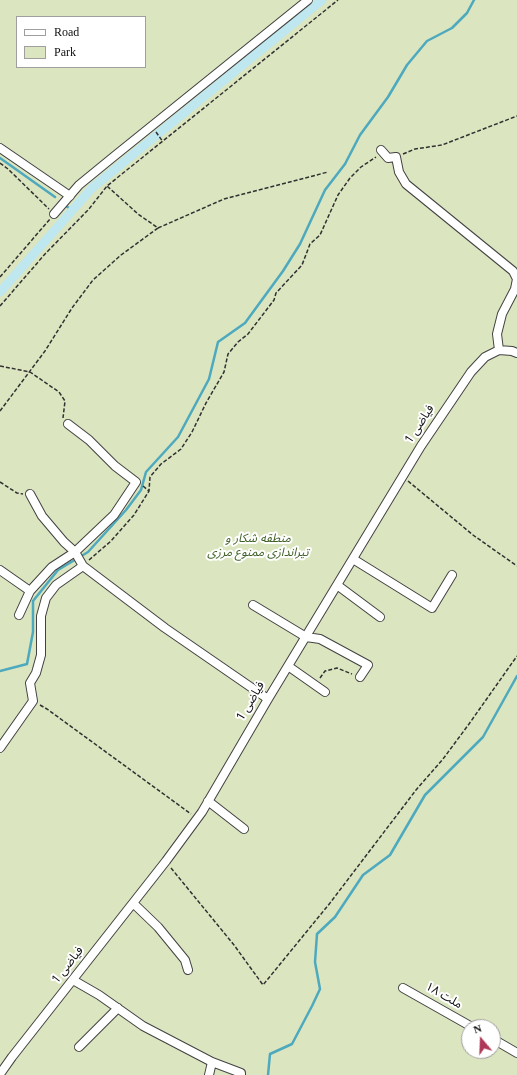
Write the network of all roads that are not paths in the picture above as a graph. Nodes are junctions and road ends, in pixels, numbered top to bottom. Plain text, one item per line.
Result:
1 (308, 0) edge
2 (0, 148) edge
3 (382, 152) road end
4 (70, 196) junction
5 (54, 214) road end
6 (517, 279) edge
7 (499, 350) junction
8 (517, 353) edge
9 (68, 424) road end
10 (30, 494) road end
11 (76, 553) junction
12 (353, 558) junction
13 (82, 564) junction
14 (0, 570) edge
15 (452, 575) dead end
16 (337, 585) junction
17 (30, 591) junction
18 (253, 605) dead end
19 (19, 615) dead end
20 (380, 617) dead end
21 (306, 637) junction
22 (288, 666) junction
23 (360, 677) road end
24 (325, 692) dead end
25 (268, 699) junction
26 (0, 748) edge
27 (208, 801) junction
28 (244, 829) dead end
29 (134, 903) junction
30 (188, 970) dead end
31 (73, 980) junction
32 (403, 988) dead end
33 (118, 1008) junction
34 (461, 1021) edge
35 (501, 1044) edge
36 (79, 1047) dead end
37 (517, 1053) edge
38 (212, 1062) junction
39 (0, 1074) edge
40 (209, 1075) edge
41 (241, 1075) edge

1 - 4 street
2 - 4 street
3 - 6 street
4 - 5 street
6 - 7 street
7 - 8 street
7 - 12 street, فیاضی 1
9 - 11 street
10 - 11 street
11 - 13 street
11 - 17 street
12 - 15 street
12 - 16 street, فیاضی 1
13 - 25 street
13 - 26 street
14 - 17 street
16 - 20 street
16 - 21 street, فیاضی 1
17 - 19 street
18 - 21 street
21 - 22 street, فیاضی 1
21 - 23 street
22 - 24 street
22 - 25 street, فیاضی 1
25 - 27 street, فیاضی 1
27 - 28 street
27 - 29 street, فیاضی 1
29 - 30 street
29 - 31 street, فیاضی 1
31 - 33 street
31 - 39 street, فیاضی 1
32 - 34 street, ملت ۱۸
33 - 36 street
33 - 38 street
35 - 37 street
38 - 40 street
38 - 41 street

